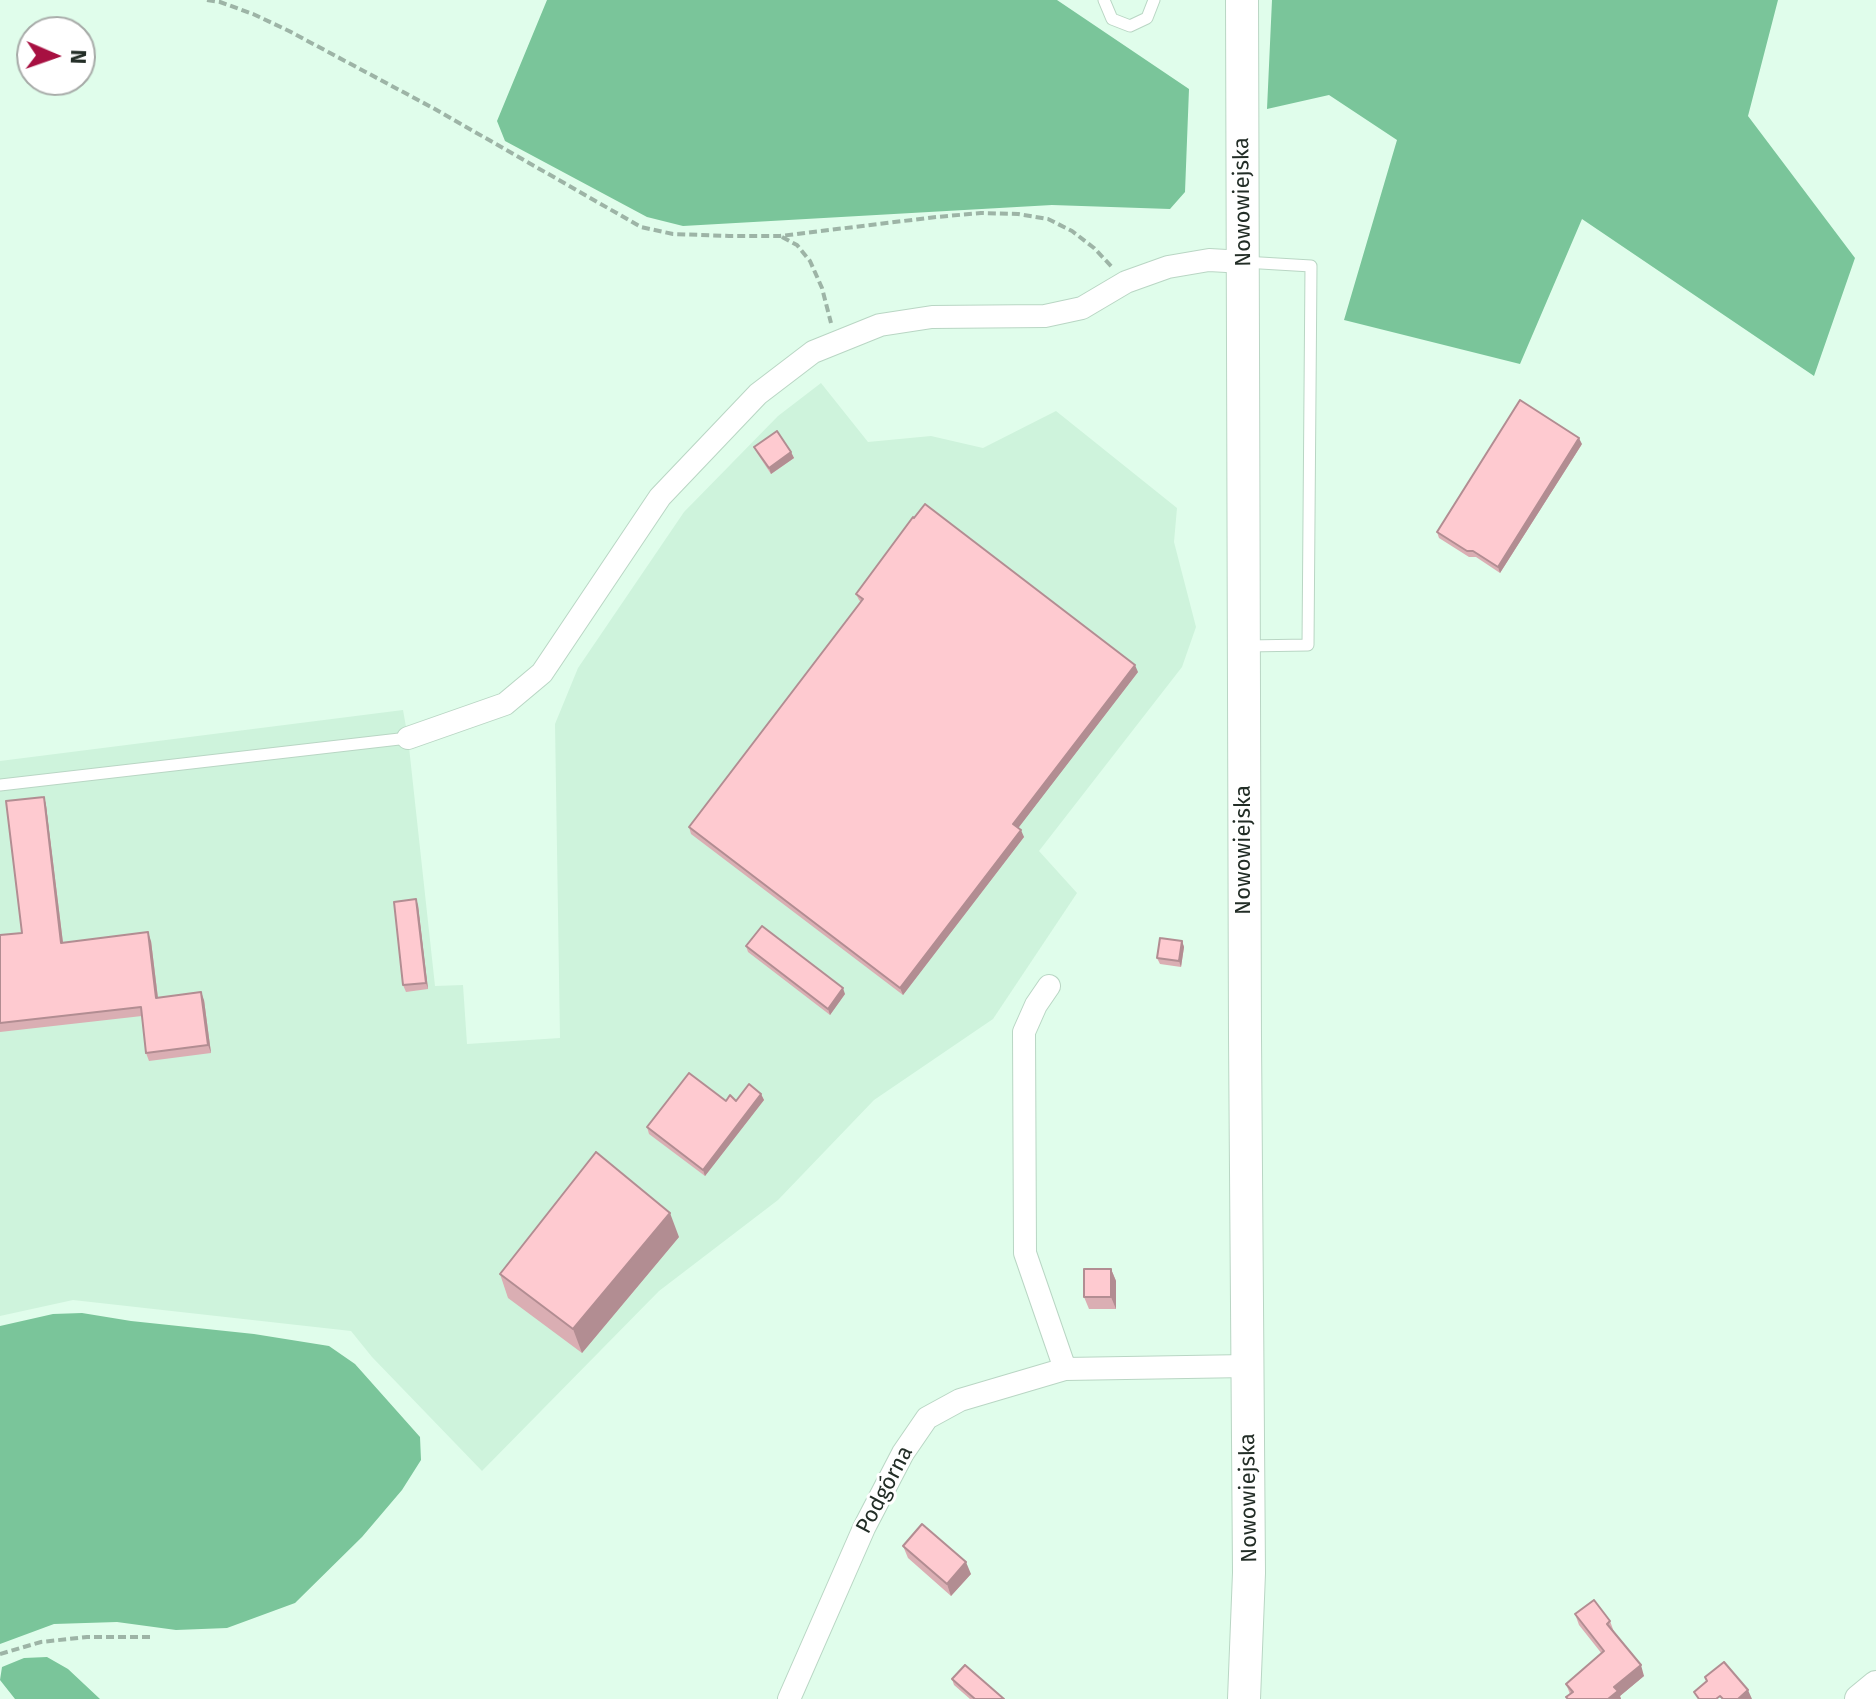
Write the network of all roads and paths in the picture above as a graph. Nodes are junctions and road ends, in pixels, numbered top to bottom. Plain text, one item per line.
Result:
1 (207, 0) edge
2 (1104, 0) edge
3 (1154, 0) edge
4 (1242, 0) edge
5 (780, 236) junction
6 (1244, 262) junction
7 (1126, 282) junction
8 (835, 343) junction
9 (1244, 646) junction
10 (408, 738) joint
11 (0, 785) edge
12 (1049, 986) dead end
13 (1247, 1366) junction
14 (1065, 1369) junction
15 (150, 1637) dead end
16 (0, 1654) edge
17 (1876, 1685) edge
18 (789, 1699) edge
19 (1244, 1699) edge
20 (1859, 1699) edge

1 - 5 path
2 - 3 lane
4 - 6 main road, Nowowiejska
5 - 7 path
5 - 8 path
6 - 7 street
6 - 9 main road, Nowowiejska
6 - 9 lane
7 - 8 street
8 - 10 street
9 - 13 main road, Nowowiejska
10 - 11 lane
12 - 14 street
13 - 14 street, Podgórna
13 - 19 main road, Nowowiejska
14 - 18 street, Podgórna
15 - 16 path
17 - 20 street

